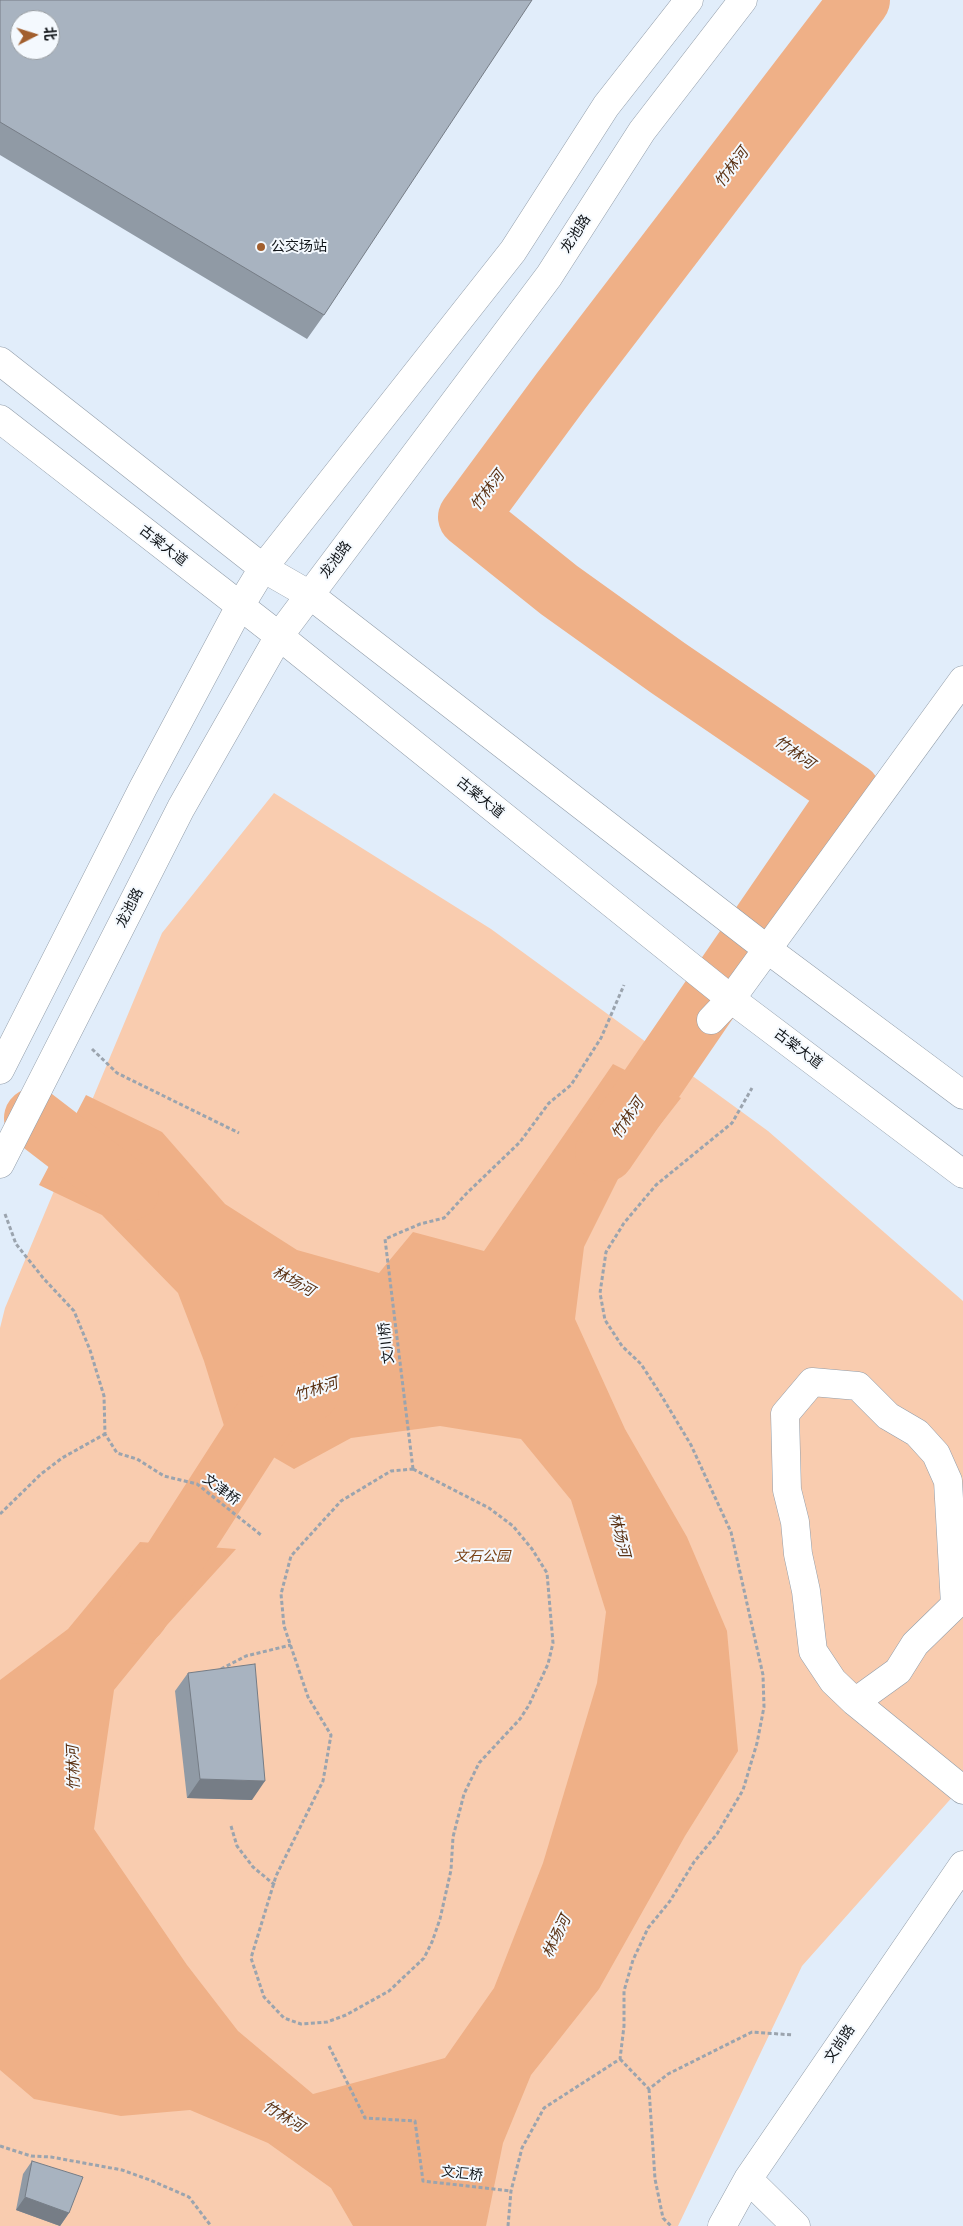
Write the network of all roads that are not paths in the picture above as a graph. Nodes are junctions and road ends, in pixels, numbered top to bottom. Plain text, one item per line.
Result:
1 (688, 0) edge
2 (742, 0) edge
3 (0, 361) edge
4 (0, 419) edge
5 (263, 568) junction
6 (310, 595) junction
7 (240, 606) junction
8 (279, 636) junction
9 (963, 680) edge
10 (767, 949) junction
11 (731, 999) junction
12 (711, 1020) dead end
13 (0, 1070) edge
14 (963, 1095) edge
15 (0, 1164) edge
16 (963, 1174) edge
17 (855, 1702) junction
18 (963, 1790) edge
19 (963, 1865) edge
20 (748, 2179) junction
21 (722, 2226) edge
22 (796, 2226) edge

1 - 5 main road
2 - 6 main road, 龙池路
3 - 5 main road
4 - 7 main road, 古棠大道
5 - 6 main road
5 - 7 main road
6 - 8 main road, 龙池路
6 - 10 main road
7 - 8 main road, 古棠大道
7 - 13 main road
8 - 11 main road, 古棠大道
8 - 15 main road, 龙池路
9 - 10 main road
10 - 11 main road
10 - 14 main road
11 - 12 main road
11 - 16 main road, 古棠大道
17 - 17 main road
17 - 18 main road
19 - 20 main road, 文尚路
20 - 21 main road, 文尚路
20 - 22 main road

